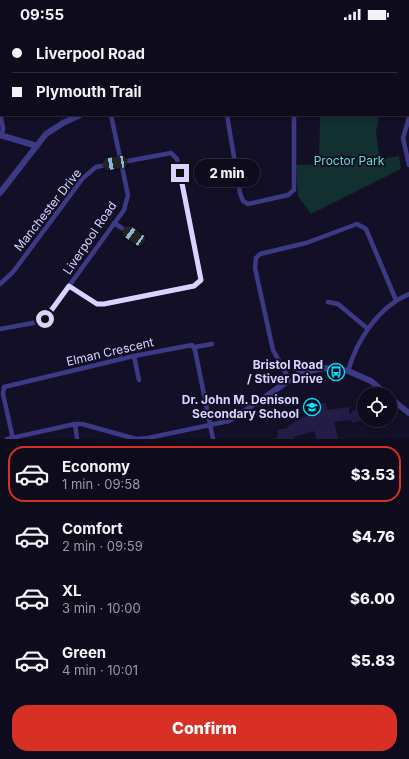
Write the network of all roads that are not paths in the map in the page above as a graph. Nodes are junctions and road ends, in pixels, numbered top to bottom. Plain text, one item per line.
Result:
1 (1, 116) edge
2 (111, 116) edge
3 (227, 116) edge
4 (294, 116) edge
5 (70, 117) edge
6 (409, 118) edge
7 (1, 134) edge
8 (37, 146) junction
9 (121, 162) junction
10 (409, 165) edge
11 (0, 193) edge
12 (114, 223) junction
13 (134, 236) dead end
14 (0, 284) edge
15 (69, 286) junction
16 (409, 294) edge
17 (396, 300) junction
18 (328, 302) dead end
19 (0, 329) edge
20 (368, 329) junction
21 (212, 344) dead end
22 (195, 347) junction
23 (134, 356) junction
24 (348, 371) junction
25 (289, 379) junction
26 (138, 380) dead end
27 (378, 387) edge
28 (264, 398) joint
29 (397, 404) edge
30 (409, 413) edge
31 (75, 424) junction
32 (210, 424) junction
33 (13, 438) edge
34 (7, 439) edge
35 (77, 439) edge
36 (213, 439) edge

1 - 7 street
2 - 9 street, Liverpool Road
3 - 4 street
5 - 8 street
6 - 10 street
7 - 8 street
8 - 11 street
9 - 12 street, Liverpool Road
9 - 14 street, Manchester Drive
9 - 15 street, Manchester Drive
12 - 13 street
12 - 15 street, Liverpool Road
15 - 19 street, Liverpool Road
16 - 17 street
17 - 20 street
17 - 25 street
18 - 20 street
20 - 24 street
21 - 22 street, Elman Crescent
22 - 23 street, Elman Crescent
22 - 32 street
23 - 26 street
23 - 33 street, Elman Crescent
24 - 25 street
24 - 27 street
25 - 28 street
28 - 32 street
29 - 30 street
31 - 32 street
31 - 33 street
31 - 35 street
32 - 36 street
33 - 34 street

